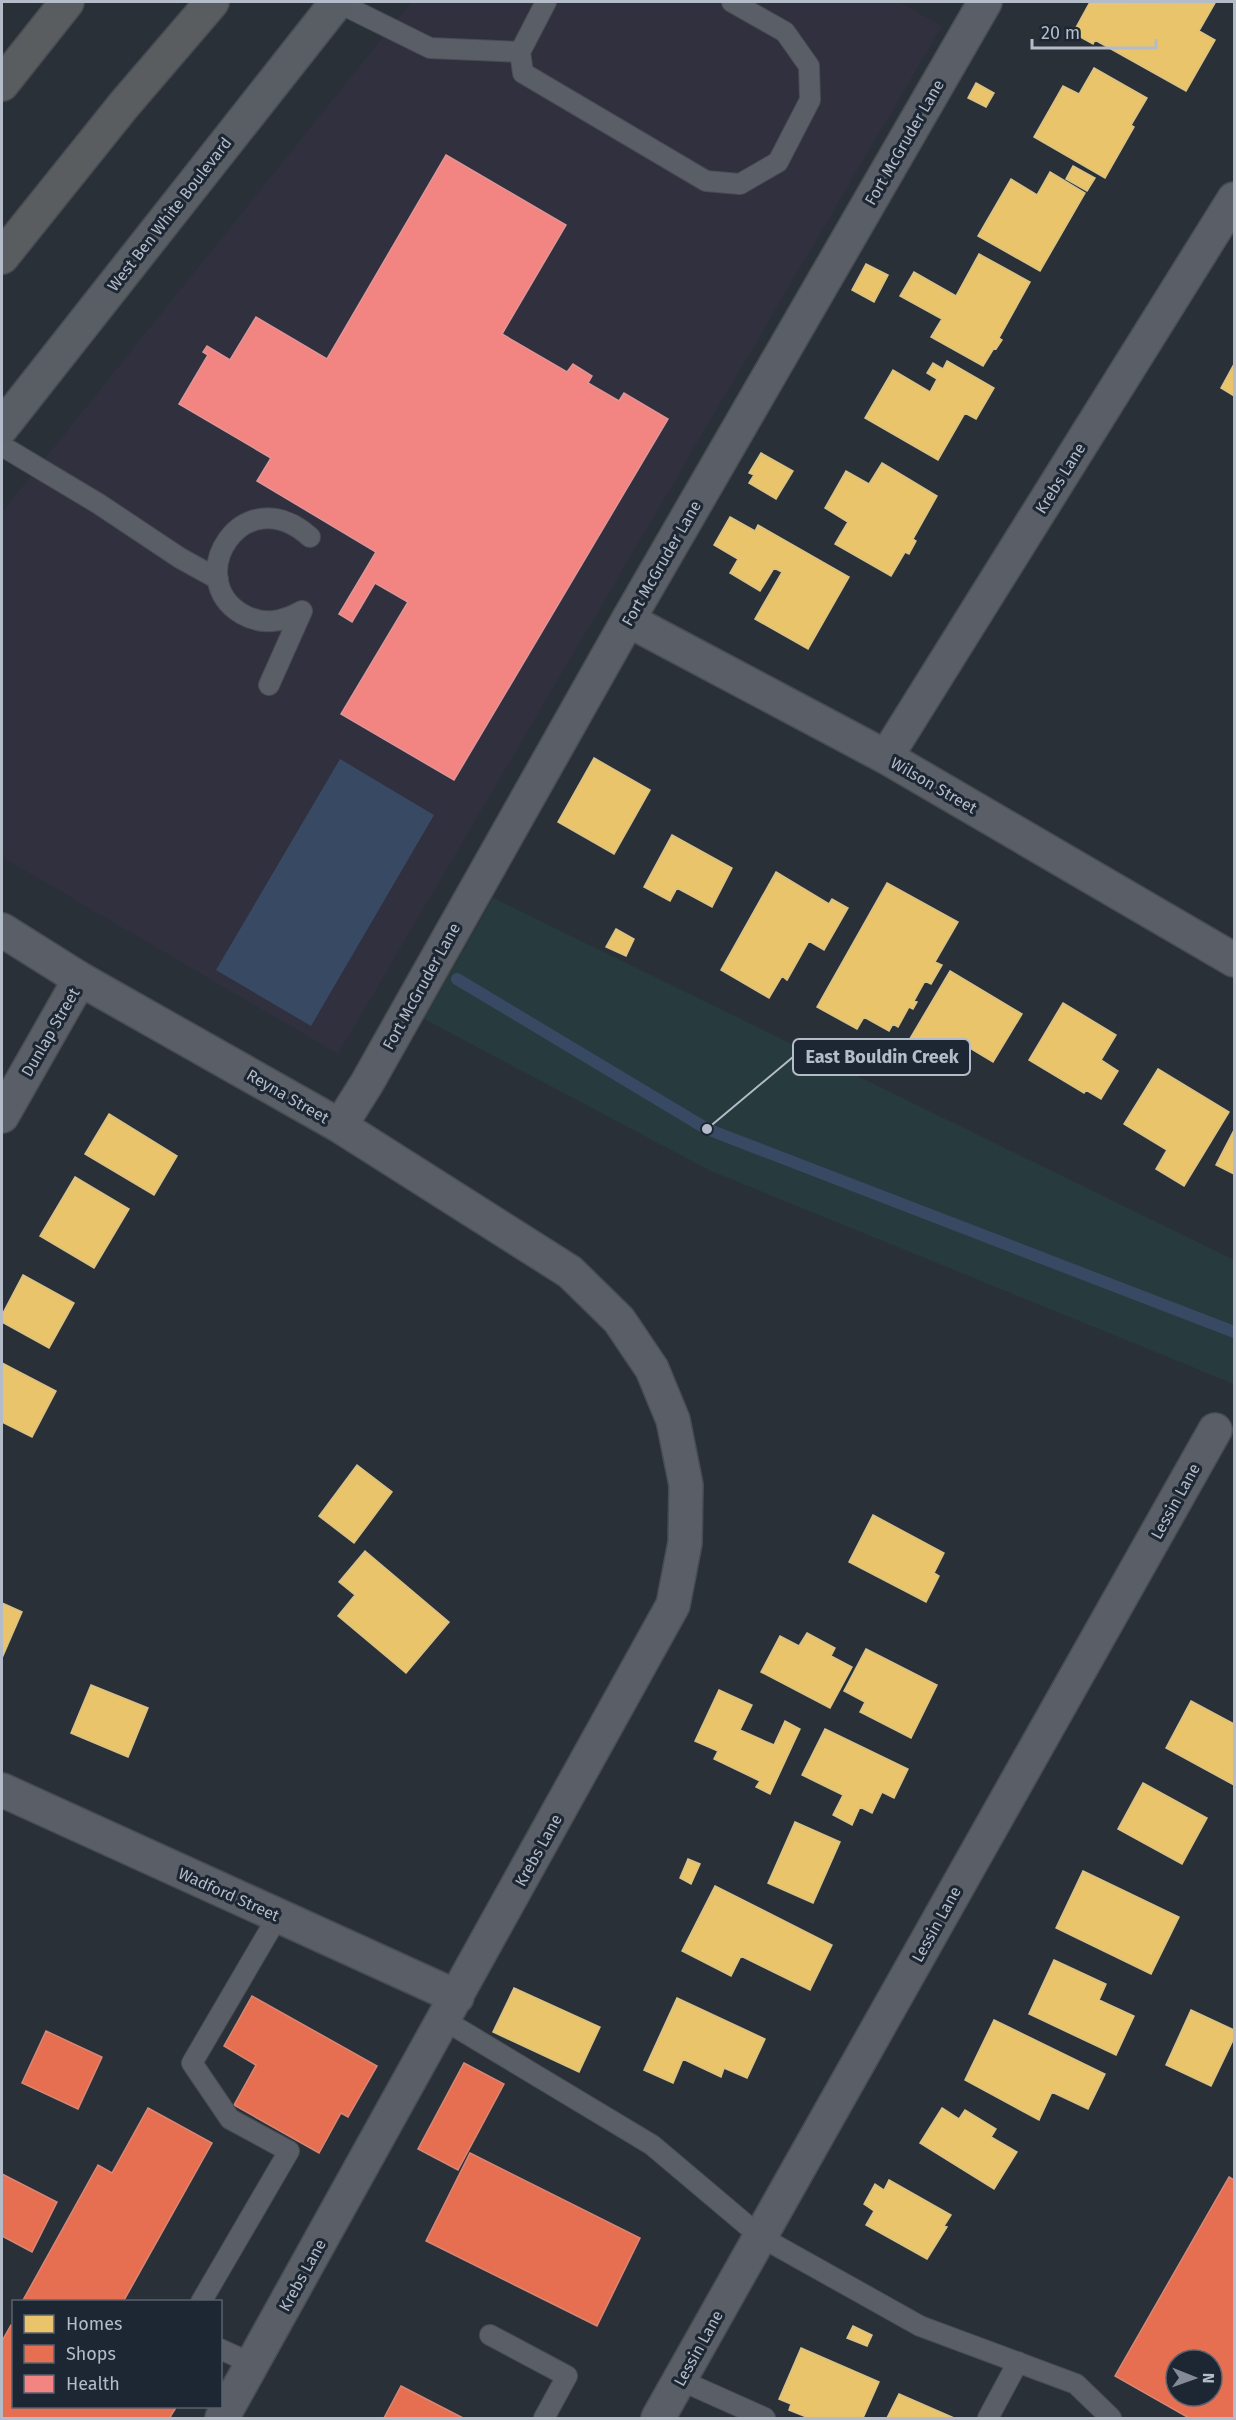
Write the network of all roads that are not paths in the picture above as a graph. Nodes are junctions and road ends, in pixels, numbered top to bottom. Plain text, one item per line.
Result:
1 (67, 2) edge
2 (212, 2) edge
3 (337, 2) edge
4 (546, 2) edge
5 (732, 2) edge
6 (985, 2) edge
7 (520, 52) junction
8 (2, 84) edge
9 (1234, 199) edge
10 (2, 258) edge
11 (2, 427) edge
12 (2, 446) edge
13 (310, 537) dead end
14 (218, 579) junction
15 (628, 620) junction
16 (269, 685) dead end
17 (886, 758) junction
18 (2, 930) edge
19 (1234, 960) edge
20 (80, 978) junction
21 (2, 1116) edge
22 (340, 1126) junction
23 (570, 1272) joint
24 (1215, 1430) dead end
25 (2, 1790) edge
26 (278, 1916) junction
27 (451, 2009) junction
28 (761, 2237) junction
29 (202, 2300) edge
30 (490, 2335) dead end
31 (222, 2350) edge
32 (1018, 2362) junction
33 (252, 2364) junction
34 (680, 2380) junction
35 (222, 2418) edge
36 (544, 2418) edge
37 (658, 2418) edge
38 (765, 2418) edge
39 (988, 2418) edge
40 (1111, 2418) edge

1 - 8 highway
2 - 10 highway
3 - 7 lane
3 - 11 main road, West Ben White Boulevard
4 - 7 lane
5 - 7 lane
6 - 15 street, Fort McGruder Lane
9 - 17 street, Krebs Lane
12 - 14 lane
13 - 14 lane
14 - 16 lane
15 - 17 street, Wilson Street
15 - 22 street, Fort McGruder Lane
17 - 19 street, Wilson Street
18 - 20 street, Reyna Street
20 - 21 street, Dunlap Street
20 - 22 street, Reyna Street
22 - 23 street, Reyna Street
23 - 27 street, Krebs Lane
24 - 28 street, Lessin Lane
25 - 26 street, Wadford Street
26 - 27 street, Wadford Street
26 - 29 lane
27 - 28 lane
27 - 33 street, Krebs Lane
28 - 32 lane
28 - 34 street, Lessin Lane
30 - 36 lane
31 - 33 lane
32 - 39 lane
32 - 40 lane
33 - 35 street, Krebs Lane
34 - 37 street, Lessin Lane
34 - 38 lane

